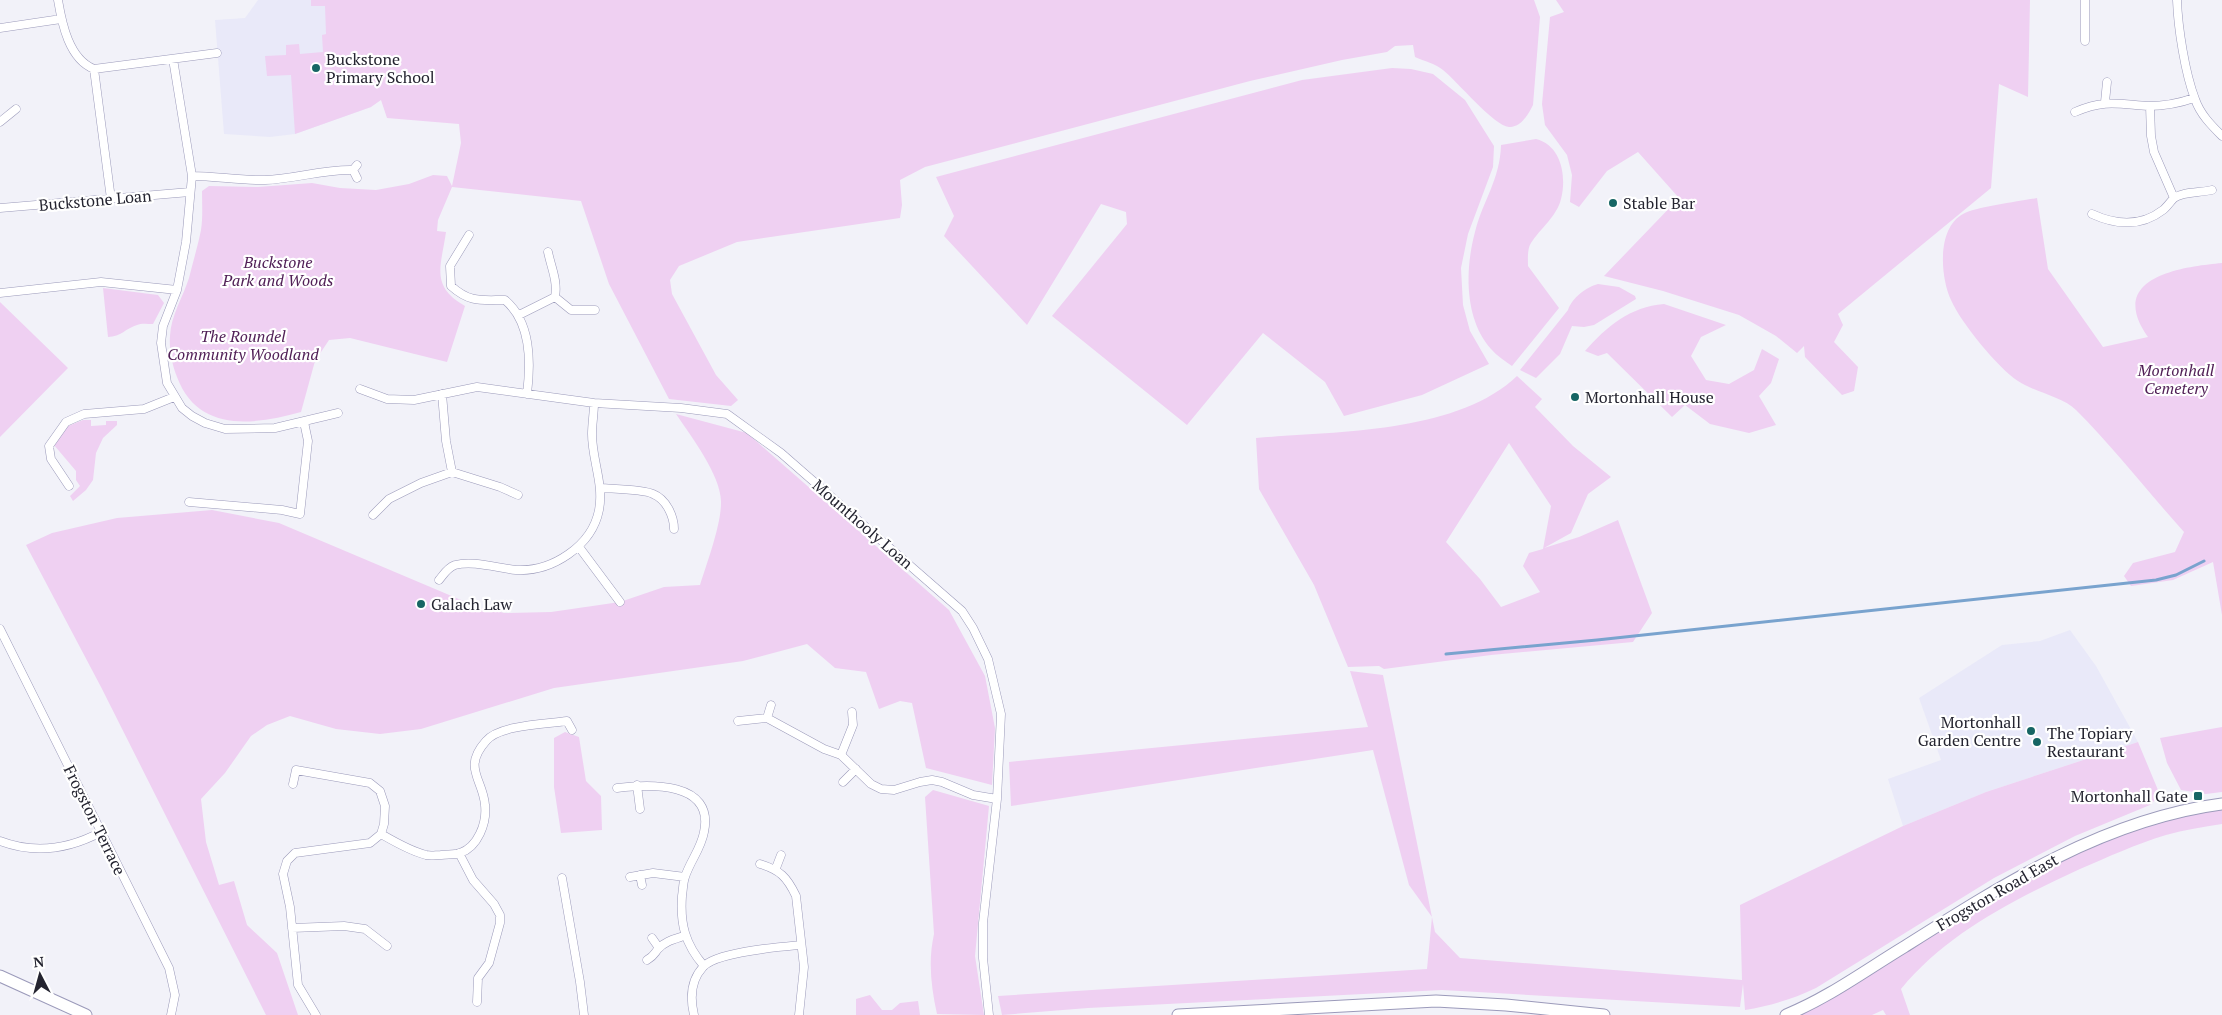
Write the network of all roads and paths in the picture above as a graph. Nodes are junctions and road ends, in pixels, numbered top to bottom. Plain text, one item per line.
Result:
1 (58, 0) edge
2 (2085, 0) edge
3 (2177, 0) edge
4 (61, 19) junction
5 (0, 28) edge
6 (2085, 41) dead end
7 (217, 53) dead end
8 (173, 59) junction
9 (94, 69) junction
10 (2107, 82) dead end
11 (2194, 98) junction
12 (2105, 102) junction
13 (2150, 106) junction
14 (16, 109) dead end
15 (2076, 112) dead end
16 (0, 122) edge
17 (2222, 136) edge
18 (192, 176) junction
19 (357, 178) dead end
20 (2212, 190) dead end
21 (190, 192) junction
22 (2174, 198) junction
23 (111, 199) junction
24 (0, 208) edge
25 (2092, 214) dead end
26 (469, 235) dead end
27 (548, 252) dead end
28 (177, 290) junction
29 (0, 293) edge
30 (555, 297) junction
31 (595, 310) dead end
32 (519, 314) junction
33 (360, 389) dead end
34 (442, 394) junction
35 (527, 394) junction
36 (174, 396) junction
37 (594, 403) junction
38 (338, 413) dead end
39 (304, 422) junction
40 (452, 472) junction
41 (69, 486) dead end
42 (601, 488) junction
43 (518, 496) dead end
44 (189, 502) dead end
45 (373, 515) dead end
46 (674, 529) dead end
47 (579, 547) junction
48 (439, 580) dead end
49 (620, 602) dead end
50 (0, 629) edge
51 (771, 706) dead end
52 (852, 712) dead end
53 (767, 718) junction
54 (738, 721) dead end
55 (572, 730) dead end
56 (841, 755) junction
57 (856, 769) junction
58 (843, 782) dead end
59 (293, 784) dead end
60 (637, 785) junction
61 (616, 788) dead end
62 (997, 800) junction
63 (2222, 804) edge
64 (640, 809) dead end
65 (101, 832) junction
66 (381, 834) junction
67 (0, 841) edge
68 (459, 854) junction
69 (781, 855) dead end
70 (760, 864) dead end
71 (776, 868) junction
72 (640, 875) junction
73 (630, 877) dead end
74 (685, 877) junction
75 (562, 878) dead end
76 (642, 885) dead end
77 (292, 928) junction
78 (684, 936) junction
79 (652, 938) dead end
80 (800, 945) junction
81 (387, 946) dead end
82 (659, 948) junction
83 (647, 960) dead end
84 (704, 966) junction
85 (0, 976) edge
86 (477, 1002) dead end
87 (86, 1015) edge
88 (171, 1015) edge
89 (316, 1015) edge
90 (584, 1015) edge
91 (694, 1015) edge
92 (799, 1015) edge
93 (989, 1015) edge
94 (1178, 1015) edge
95 (1604, 1015) edge
96 (1786, 1015) edge

1 - 4 street
2 - 6 street
3 - 11 street
4 - 5 street
4 - 9 street
7 - 8 street
8 - 9 street
8 - 18 street
9 - 23 street
10 - 12 street
11 - 13 street
11 - 17 street
12 - 13 street
12 - 15 street
13 - 22 street
14 - 16 street
18 - 19 street
18 - 21 street
20 - 22 street
21 - 23 street, Buckstone Loan
21 - 28 street
22 - 25 street
23 - 24 street, Buckstone Loan
26 - 32 street
27 - 30 street
28 - 29 street
28 - 36 street
30 - 31 street
30 - 32 street
32 - 35 street
33 - 34 street, Mounthooly Loan
34 - 35 street, Mounthooly Loan
34 - 40 street
35 - 37 street, Mounthooly Loan
36 - 39 street
36 - 41 street
37 - 42 street
37 - 62 street, Mounthooly Loan
38 - 39 street
39 - 44 street
40 - 43 street
40 - 45 street
42 - 46 street
42 - 47 street
47 - 48 street
47 - 49 street
50 - 65 street, Frogston Terrace
51 - 53 street
52 - 56 street
53 - 54 street
53 - 56 street
55 - 68 street
56 - 57 street
57 - 58 street
57 - 62 street
59 - 66 street
60 - 61 street
60 - 64 street
60 - 74 street
62 - 93 street, Mounthooly Loan
63 - 96 main road, Frogston Road East
65 - 67 street
65 - 88 street, Frogston Terrace
66 - 68 street
66 - 77 street
68 - 86 street
69 - 71 street
70 - 71 street
71 - 80 street
72 - 73 street
72 - 74 street
72 - 76 street
74 - 78 street
75 - 90 street
77 - 81 street
77 - 89 street
78 - 82 street
78 - 84 street
79 - 82 street
80 - 84 street
80 - 92 street
82 - 83 street
84 - 91 street
85 - 87 main road
94 - 95 main road

